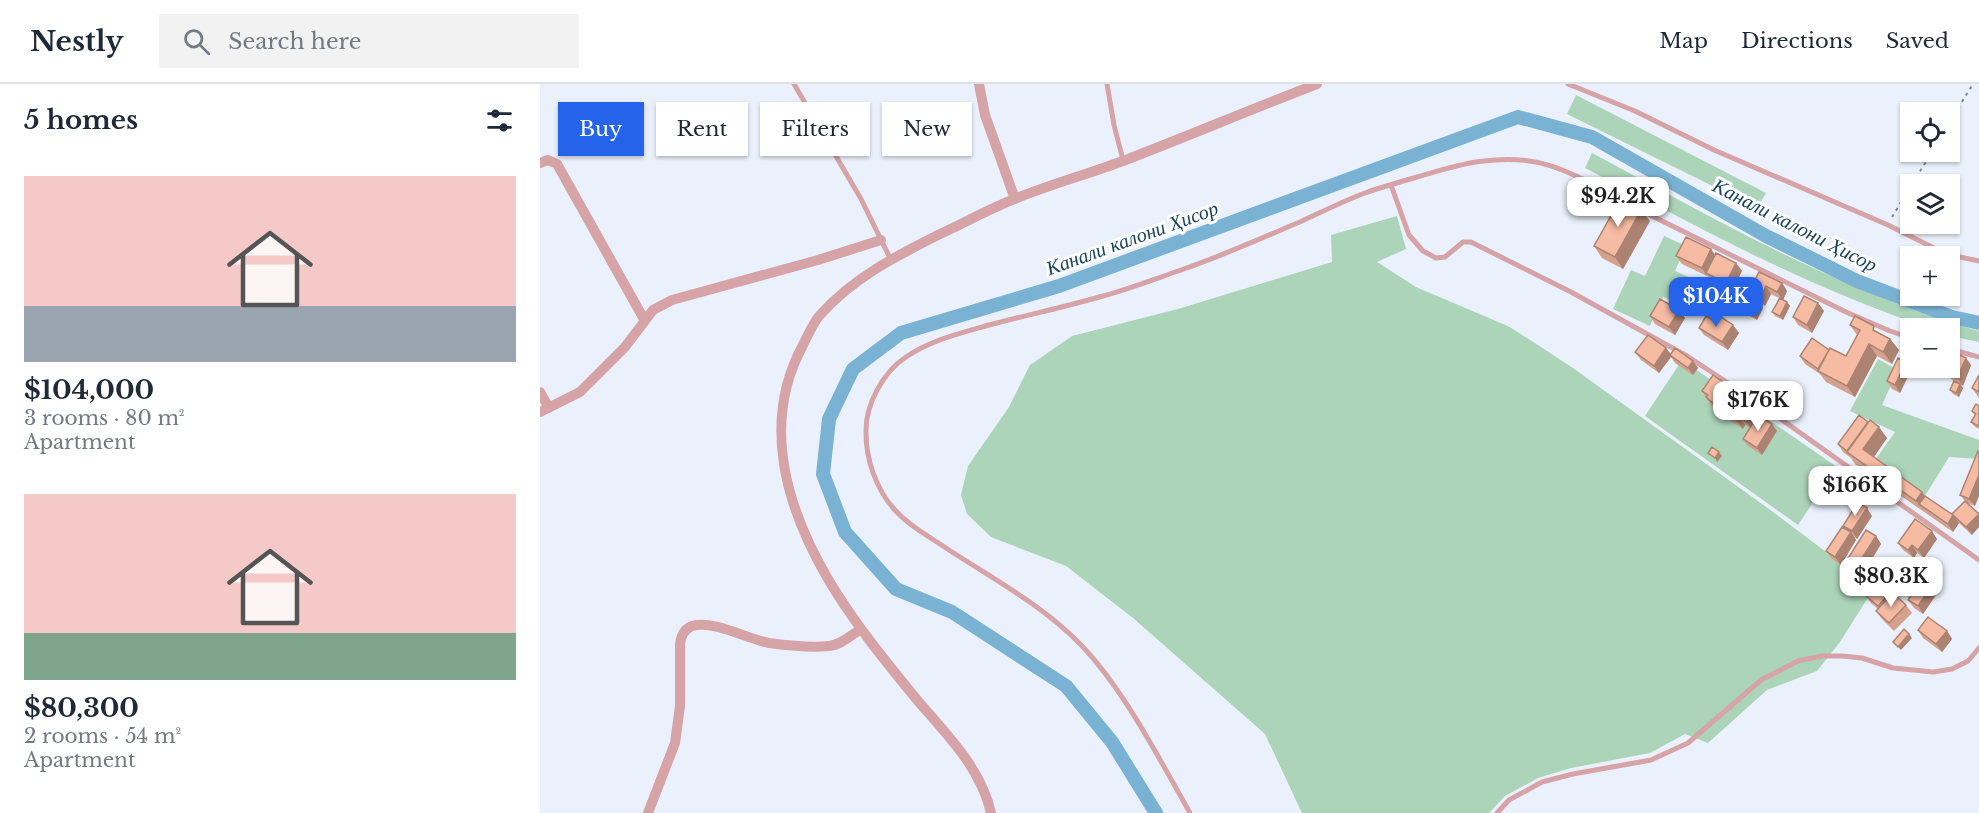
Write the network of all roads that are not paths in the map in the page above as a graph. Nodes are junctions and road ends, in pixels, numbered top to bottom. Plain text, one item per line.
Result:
1 (794, 84) edge
2 (979, 84) edge
3 (1107, 84) edge
4 (1317, 84) edge
5 (1568, 84) edge
6 (1123, 160) junction
7 (540, 163) edge
8 (1391, 185) junction
9 (1015, 199) junction
10 (881, 240) junction
11 (890, 258) junction
12 (1979, 261) edge
13 (645, 321) junction
14 (1900, 335) edge
15 (1960, 352) edge
16 (1979, 357) edge
17 (540, 392) edge
18 (544, 410) edge
19 (1979, 560) edge
20 (861, 629) junction
21 (1979, 648) edge
22 (648, 813) edge
23 (991, 813) edge
24 (1190, 813) edge
25 (1497, 813) edge

1 - 10 lane
2 - 9 street
3 - 6 lane
4 - 6 street
5 - 12 lane
6 - 9 street
7 - 13 street
8 - 14 lane
8 - 19 lane
8 - 24 lane
9 - 11 street
10 - 11 lane
10 - 13 street
11 - 20 street
13 - 18 street
15 - 16 lane
17 - 18 street
20 - 22 street
20 - 23 street
21 - 25 lane

